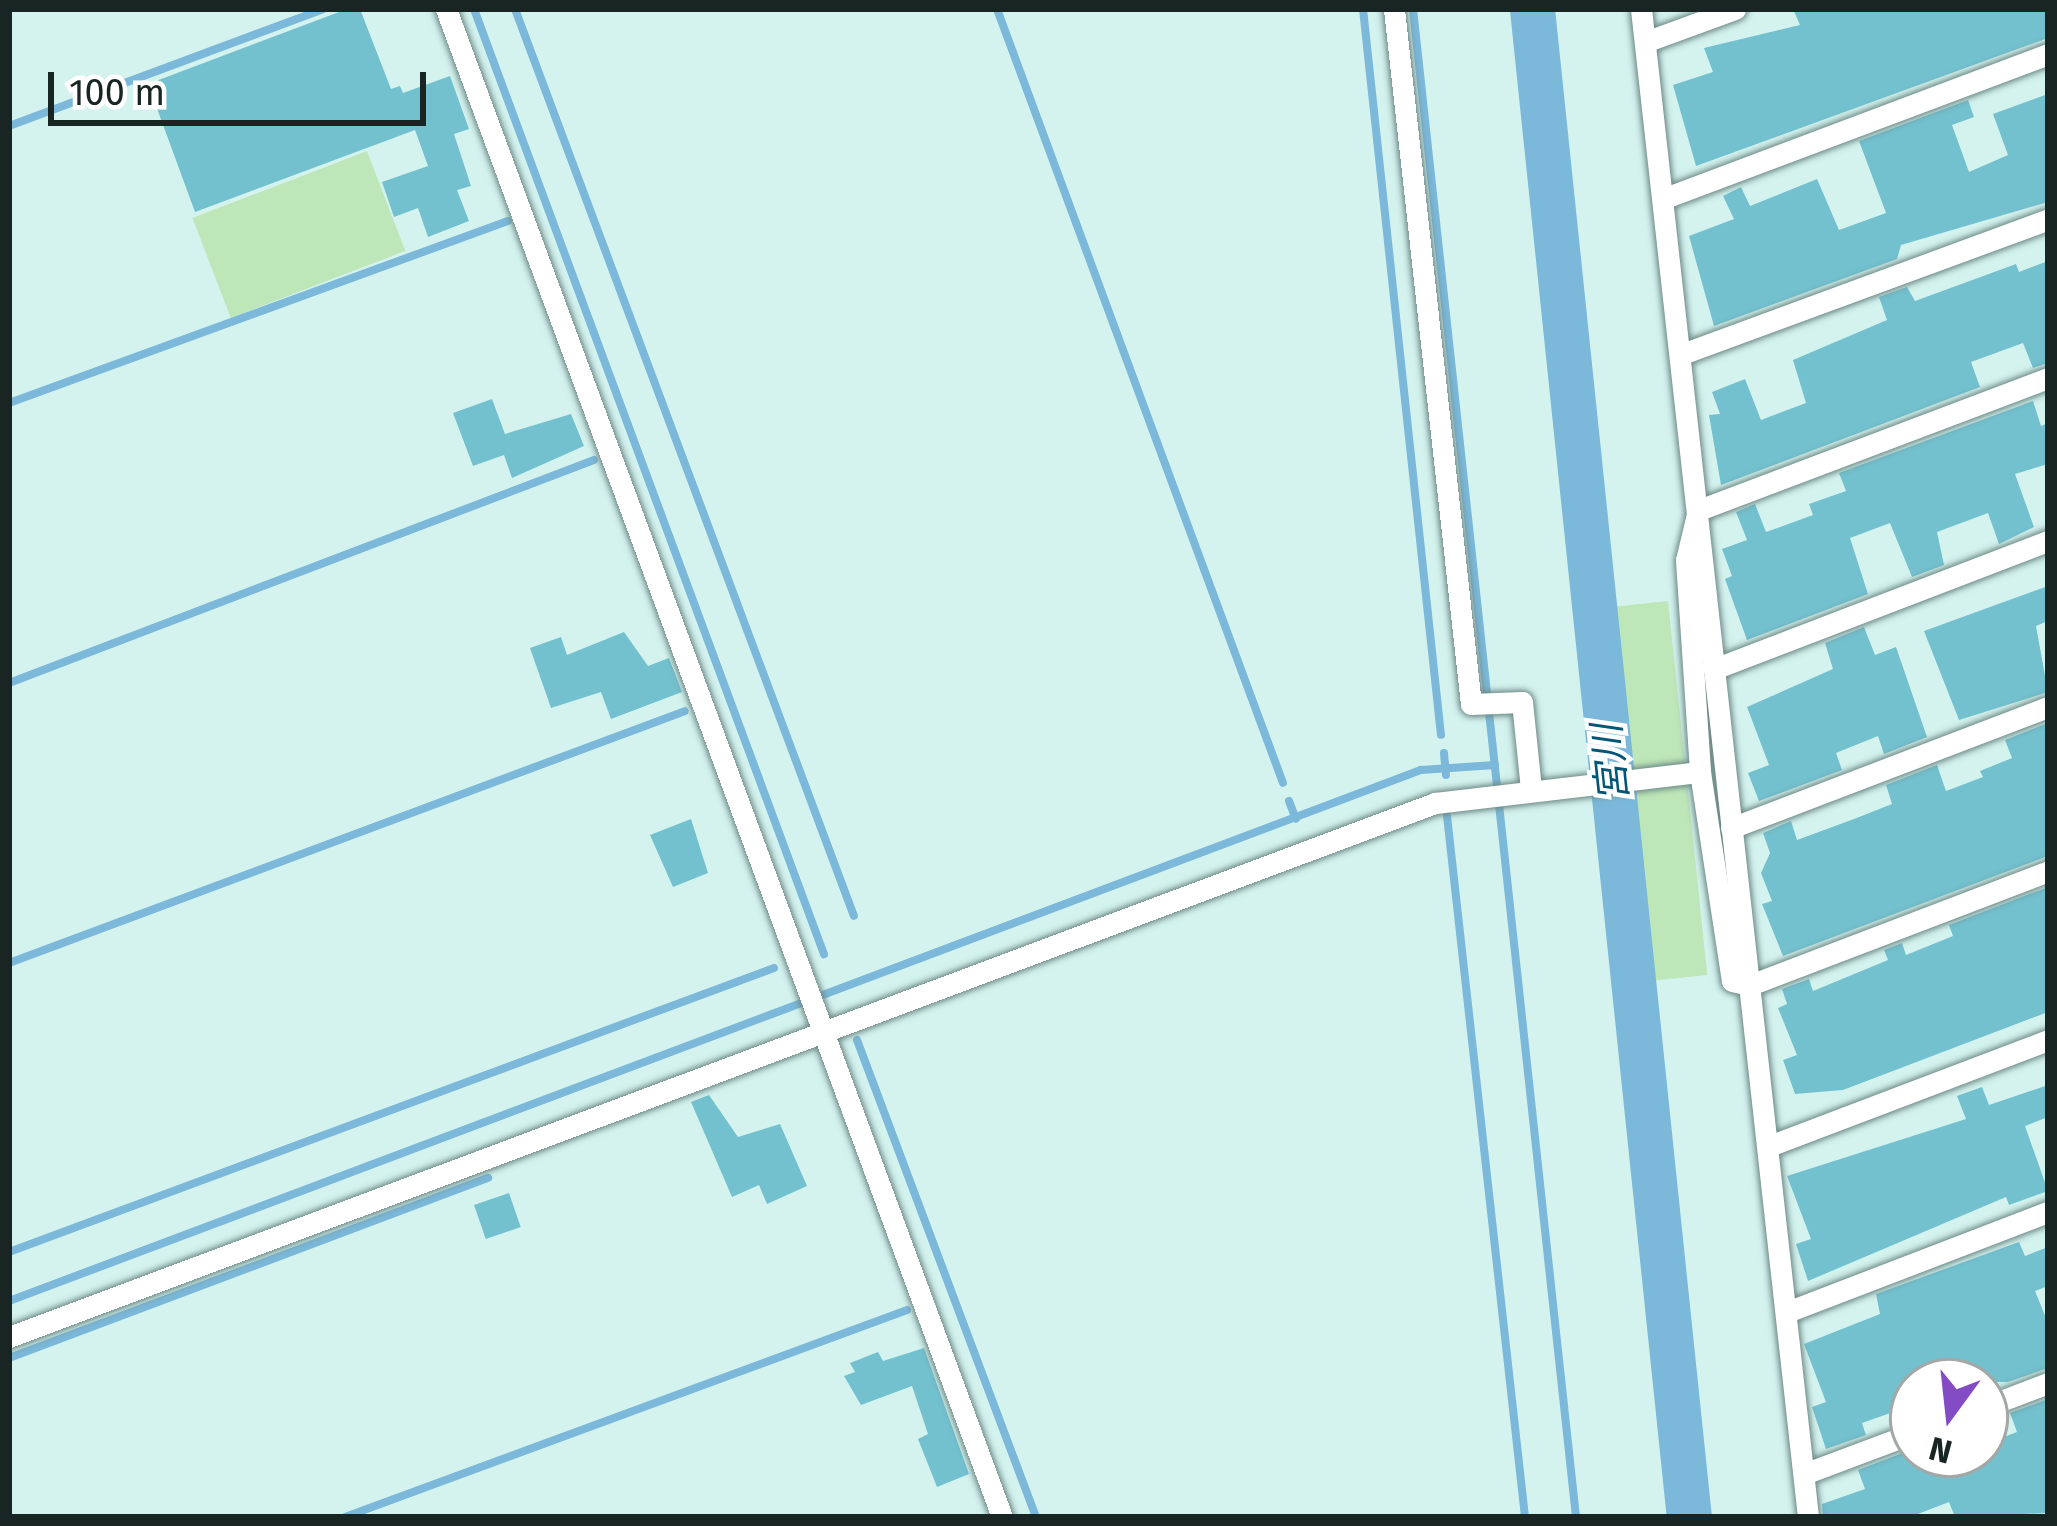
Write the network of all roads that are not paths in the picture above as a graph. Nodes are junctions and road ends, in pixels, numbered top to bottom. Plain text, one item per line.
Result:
1 (446, 9) edge
2 (1394, 9) edge
3 (1641, 9) edge
4 (1736, 9) edge
5 (1645, 42) junction
6 (2048, 54) edge
7 (1665, 198) junction
8 (2048, 219) edge
9 (1682, 355) junction
10 (2048, 378) edge
11 (1698, 510) junction
12 (2048, 541) edge
13 (1714, 669) junction
14 (2048, 706) edge
15 (1694, 773) junction
16 (1533, 788) junction
17 (1731, 828) junction
18 (2048, 871) edge
19 (1750, 985) junction
20 (823, 1035) junction
21 (2048, 1040) edge
22 (1769, 1146) junction
23 (2048, 1212) edge
24 (1786, 1312) junction
25 (9, 1337) edge
26 (2048, 1383) edge
27 (2009, 1398) edge
28 (1889, 1442) edge
29 (1804, 1474) junction
30 (1002, 1517) edge
31 (1808, 1517) edge

1 - 20 street
2 - 16 street
3 - 5 street
4 - 5 street
5 - 7 street
6 - 7 street
7 - 9 street
8 - 9 street
9 - 11 street
10 - 11 street
11 - 13 street
11 - 15 street
12 - 13 street
13 - 17 street
14 - 17 street
15 - 16 street
15 - 19 street
16 - 20 street
17 - 19 street
18 - 19 street
19 - 22 street
20 - 25 street
20 - 30 street
21 - 22 street
22 - 24 street
23 - 24 street
24 - 29 street
26 - 27 street
28 - 29 street
29 - 31 street

